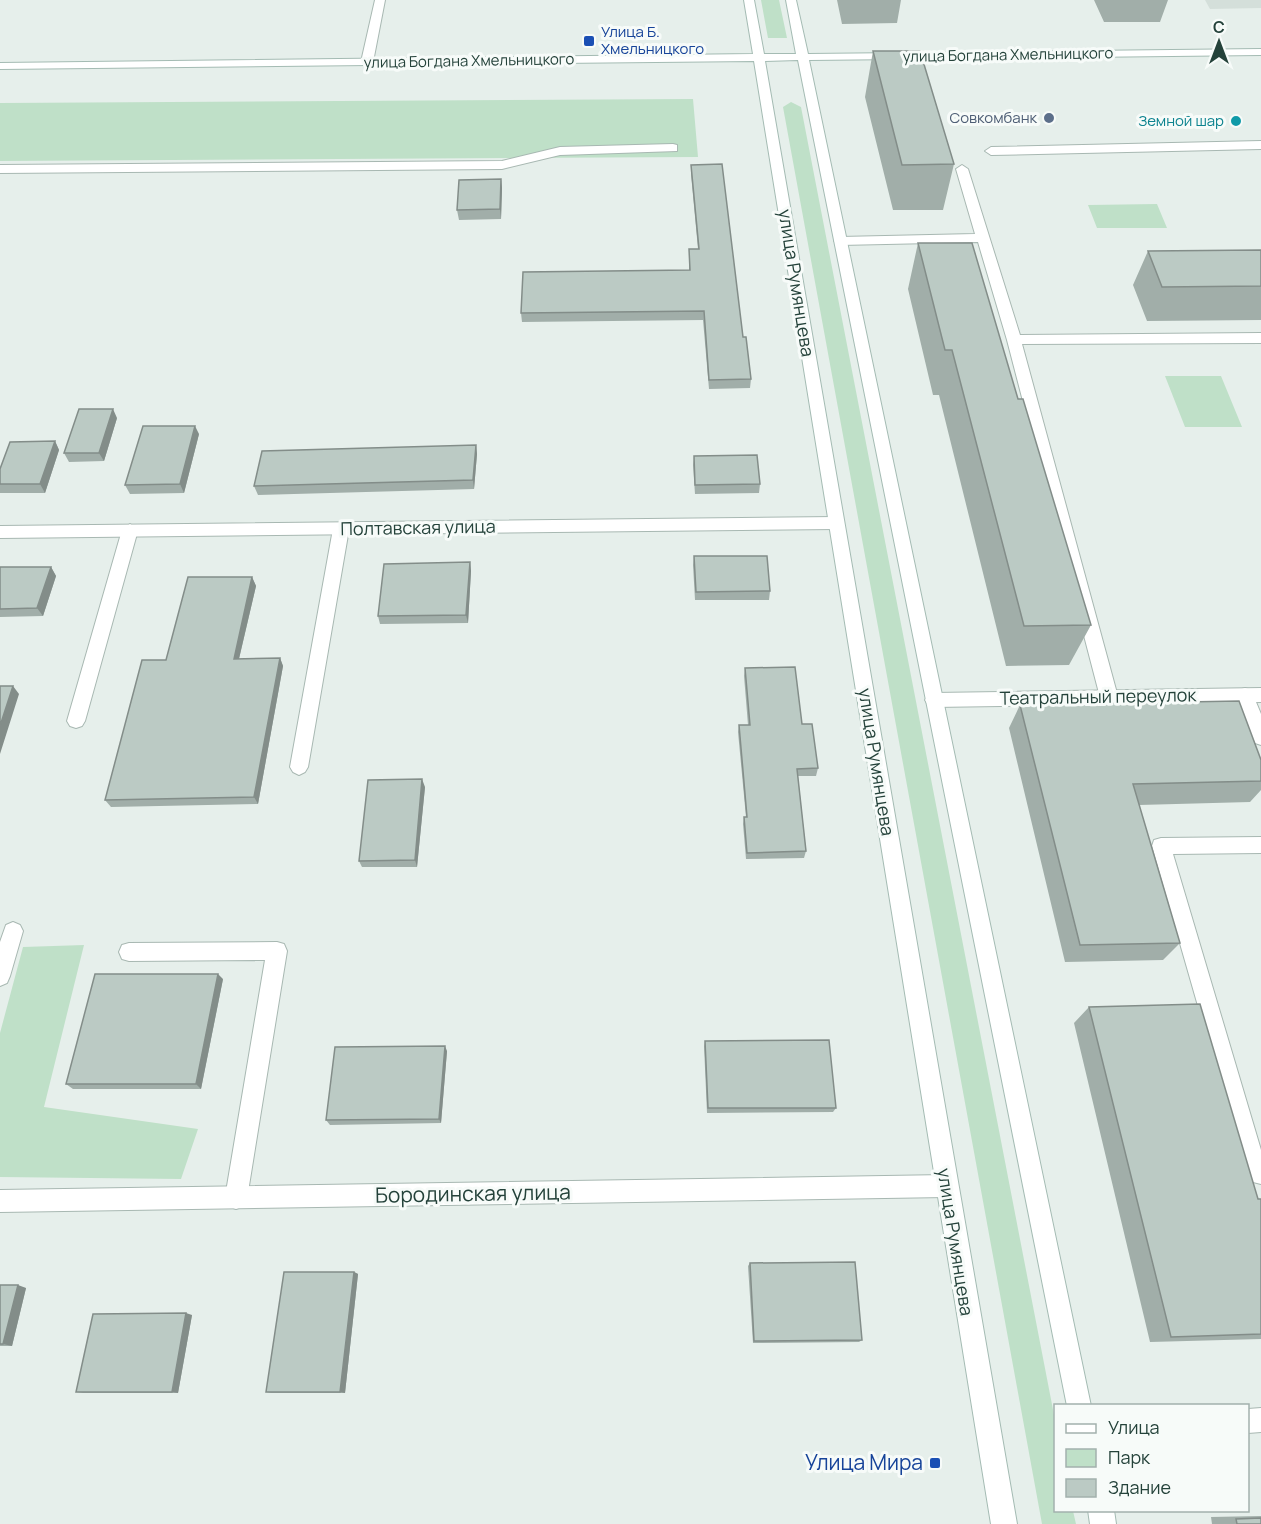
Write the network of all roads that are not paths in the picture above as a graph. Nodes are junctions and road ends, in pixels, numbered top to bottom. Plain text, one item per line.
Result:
1 (380, 0) edge
2 (749, 0) edge
3 (791, 0) edge
4 (1261, 52) edge
5 (803, 57) junction
6 (759, 58) junction
7 (367, 62) junction
8 (0, 66) edge
9 (1261, 145) edge
10 (673, 148) dead end
11 (991, 151) dead end
12 (0, 169) edge
13 (962, 169) dead end
14 (981, 237) junction
15 (840, 241) junction
16 (1261, 338) edge
17 (1014, 340) junction
18 (836, 523) junction
19 (341, 529) junction
20 (130, 530) junction
21 (0, 532) edge
22 (1253, 695) edge
23 (1109, 697) junction
24 (934, 700) junction
25 (76, 721) dead end
26 (1261, 738) edge
27 (299, 767) dead end
28 (1261, 845) edge
29 (13, 931) dead end
30 (129, 952) dead end
31 (0, 976) edge
32 (1261, 1173) edge
33 (946, 1186) junction
34 (236, 1198) junction
35 (0, 1201) edge
36 (1079, 1404) edge
37 (1004, 1524) edge

1 - 7 main road
2 - 6 main road, улица Румянцева
3 - 5 main road
4 - 5 main road, улица Богдана Хмельницкого
5 - 6 main road, улица Богдана Хмельницкого
5 - 15 main road
6 - 7 main road, улица Богдана Хмельницкого
6 - 18 main road, улица Румянцева
7 - 8 main road, улица Богдана Хмельницкого
9 - 11 main road
10 - 12 main road
13 - 14 main road
14 - 15 main road
14 - 17 main road
15 - 24 main road
16 - 17 main road
17 - 23 main road
18 - 19 main road, Полтавская улица
18 - 33 main road, улица Румянцева
19 - 20 main road, Полтавская улица
19 - 27 main road
20 - 21 main road, Полтавская улица
20 - 25 main road
22 - 23 main road, Театральный переулок
22 - 26 main road
23 - 24 main road, Театральный переулок
24 - 36 main road
28 - 32 main road
29 - 31 main road
30 - 34 main road
33 - 34 main road, Бородинская улица
33 - 37 main road, улица Румянцева
34 - 35 main road, Бородинская улица

